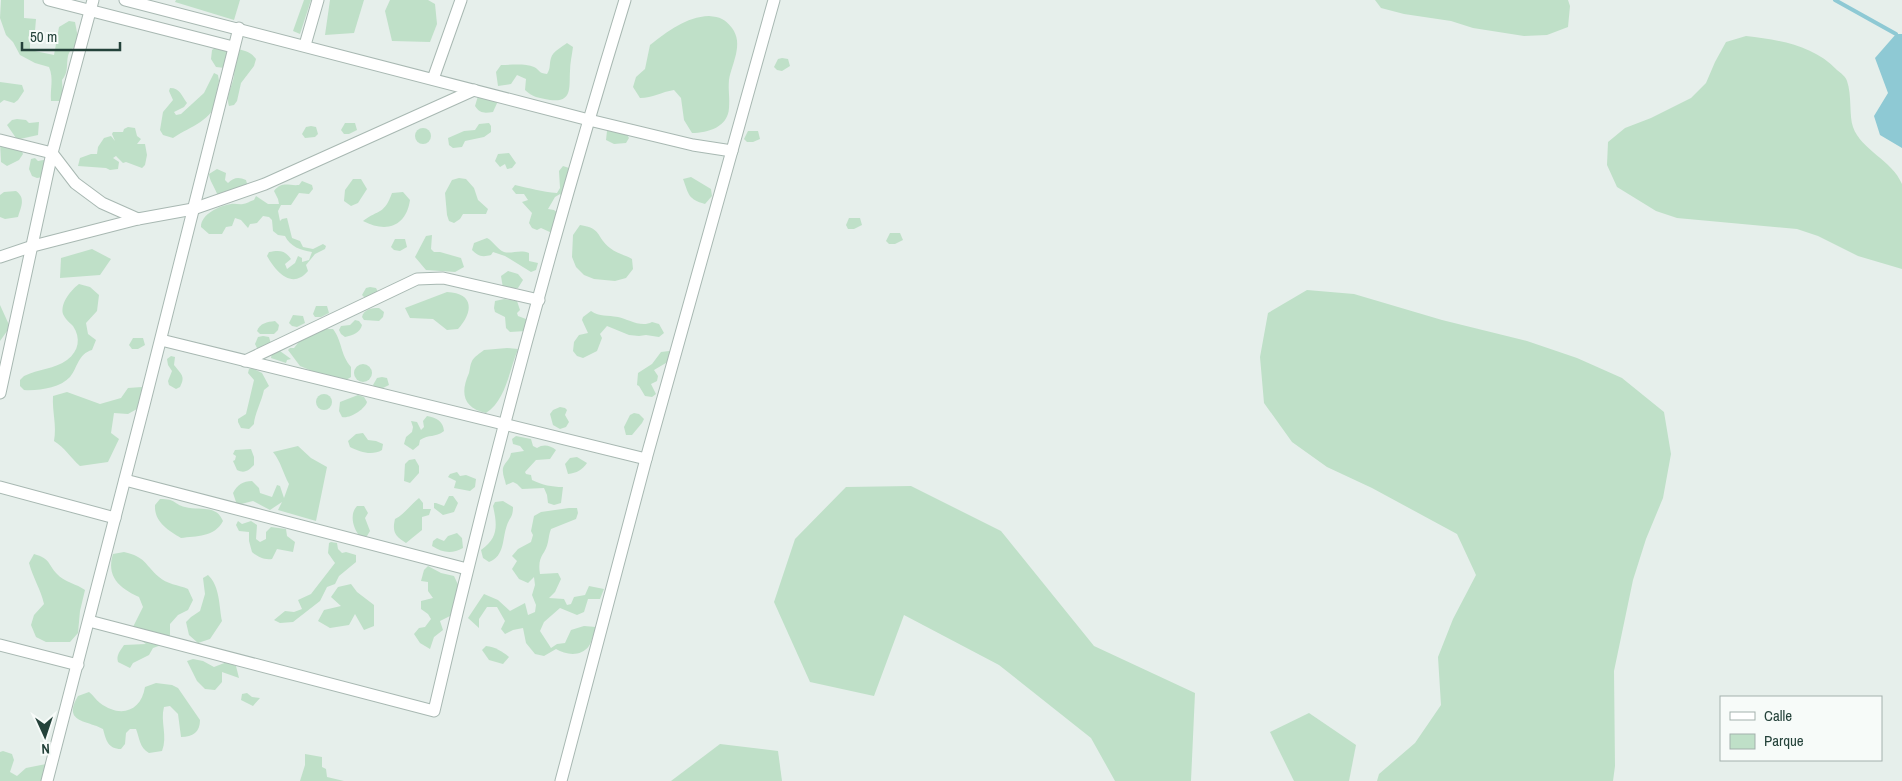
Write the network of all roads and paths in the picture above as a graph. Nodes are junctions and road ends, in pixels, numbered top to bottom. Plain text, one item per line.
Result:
1 (49, 0) edge
2 (125, 0) edge
3 (318, 0) edge
4 (461, 0) edge
5 (625, 0) edge
6 (774, 0) edge
7 (92, 5) edge
8 (165, 5) edge
9 (239, 28) junction
10 (305, 45) junction
11 (234, 46) junction
12 (434, 79) junction
13 (474, 90) junction
14 (589, 120) junction
15 (0, 140) edge
16 (732, 151) junction
17 (52, 153) junction
18 (192, 209) junction
19 (138, 219) junction
20 (33, 246) junction
21 (0, 257) edge
22 (539, 300) junction
23 (161, 340) junction
24 (245, 361) junction
25 (0, 393) edge
26 (505, 424) junction
27 (646, 458) junction
28 (125, 480) junction
29 (0, 487) edge
30 (116, 518) junction
31 (467, 569) junction
32 (89, 621) junction
33 (0, 645) edge
34 (78, 665) junction
35 (47, 781) edge
36 (561, 781) edge

1 - 7 street
2 - 8 street
3 - 10 street
4 - 12 street
5 - 14 street
6 - 16 street
7 - 11 street
7 - 17 street
8 - 9 street
9 - 10 street
9 - 11 street
10 - 12 street
11 - 18 street
12 - 13 street
13 - 14 street
13 - 18 street
14 - 16 street
14 - 22 street
15 - 17 street
16 - 27 street
17 - 19 street
17 - 20 street
18 - 19 street
18 - 23 street
19 - 20 street
20 - 21 street
20 - 25 street
22 - 24 street
22 - 26 street
23 - 24 street
23 - 28 street
24 - 26 street
26 - 27 street
26 - 31 street
27 - 36 street
28 - 30 street
28 - 31 street
29 - 30 street
30 - 32 street
31 - 32 street
32 - 34 street
33 - 34 street
34 - 35 street

